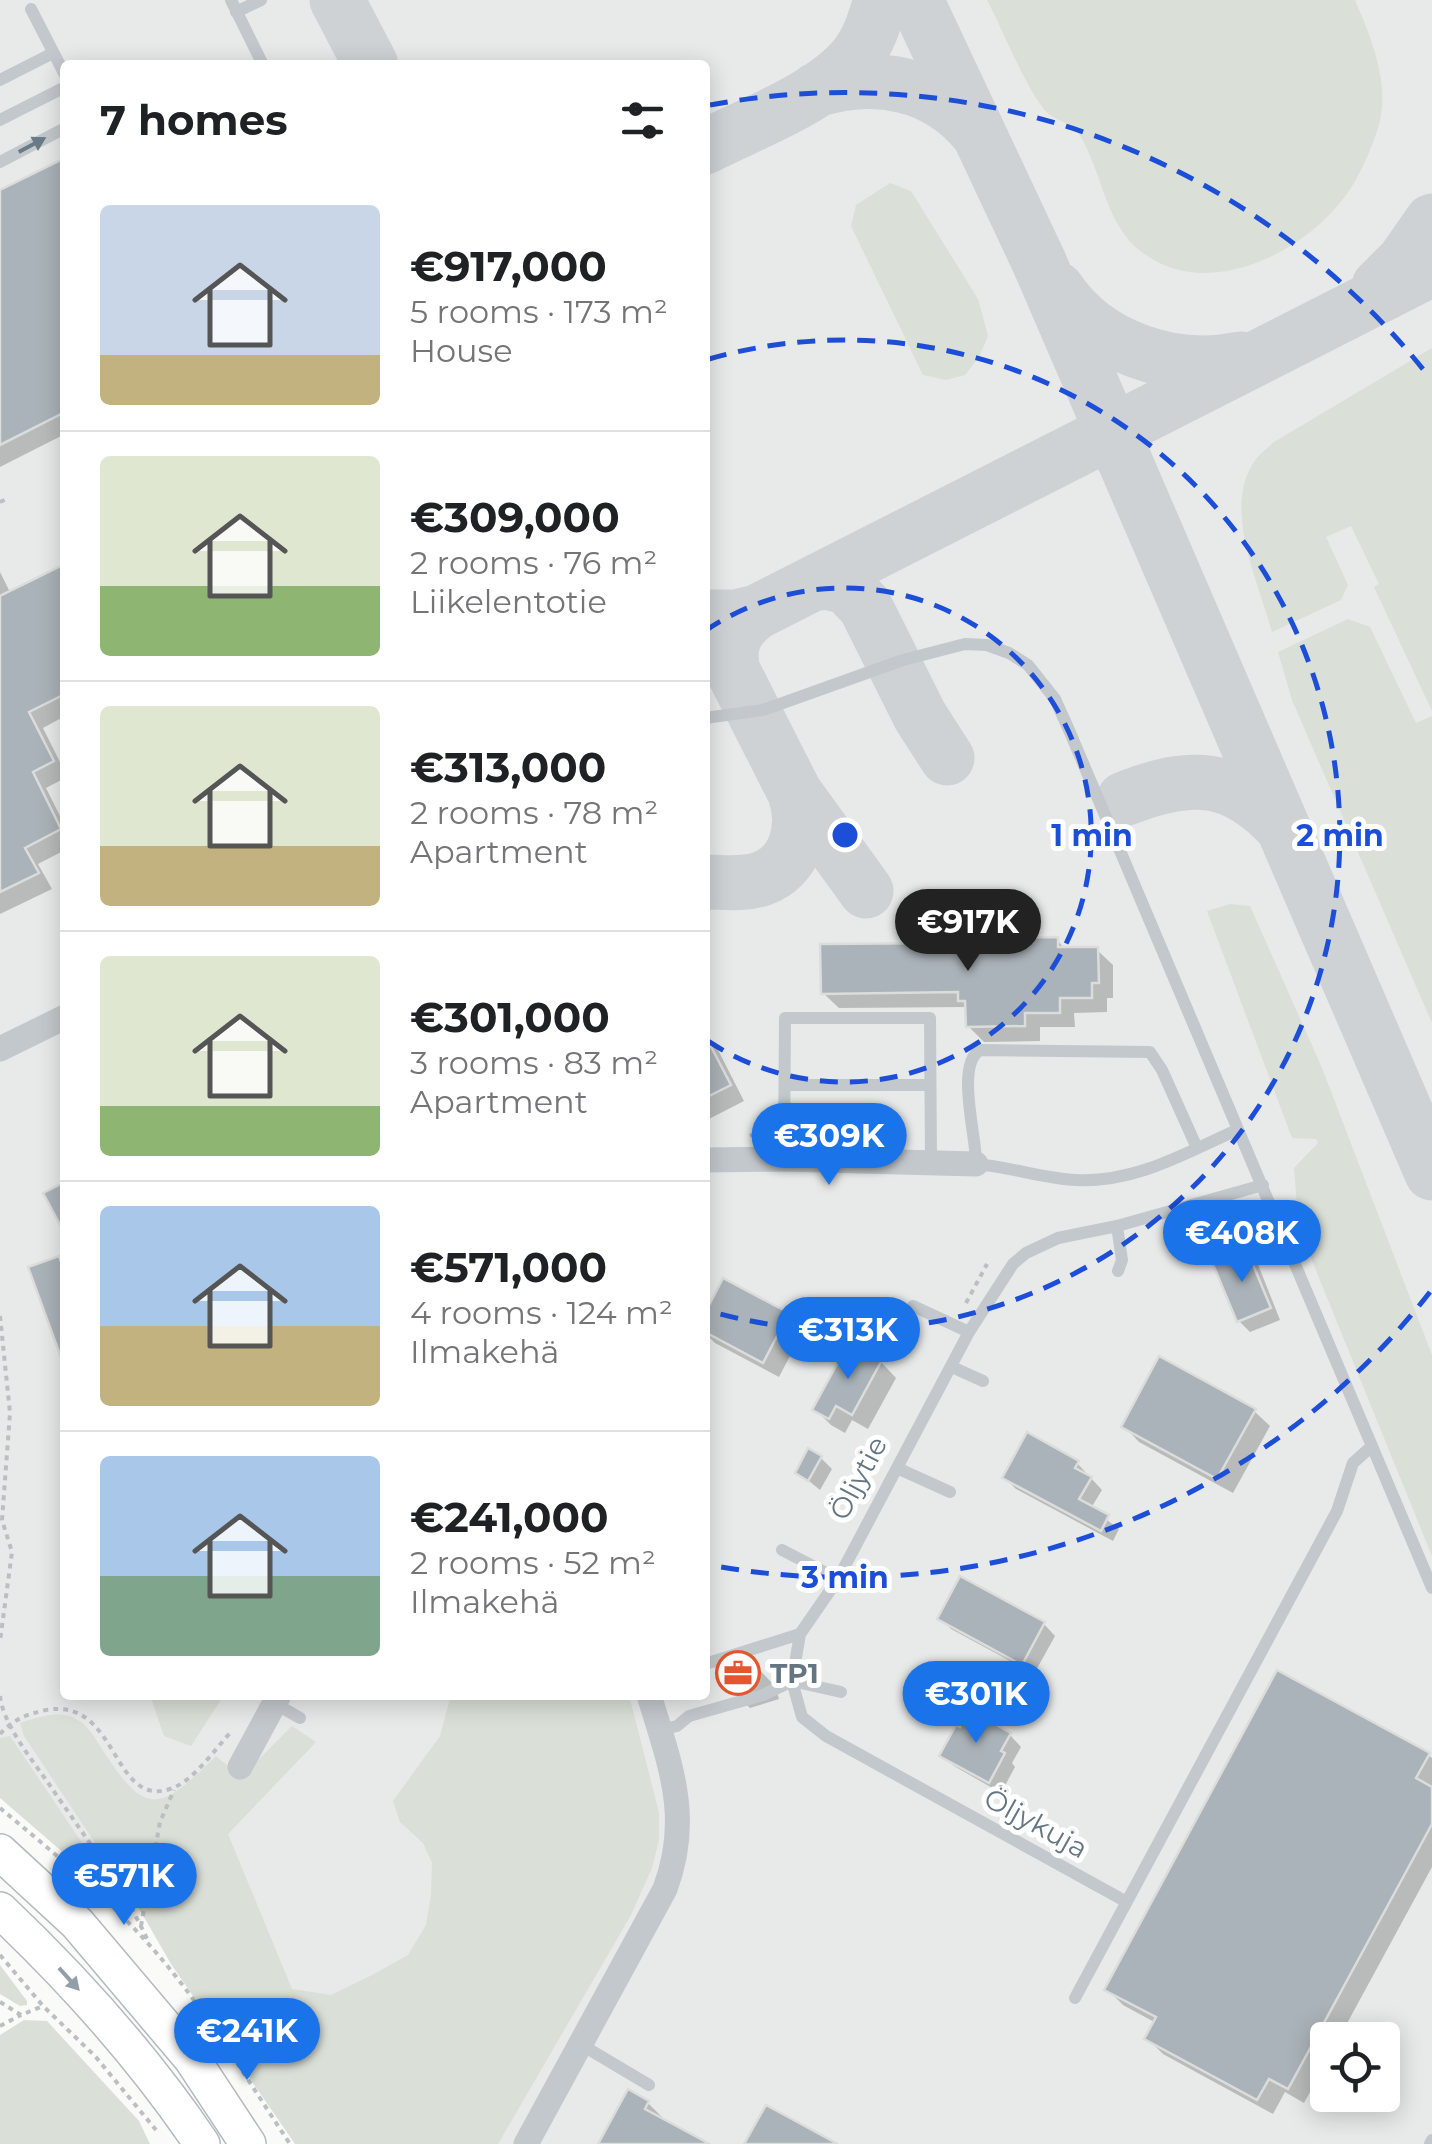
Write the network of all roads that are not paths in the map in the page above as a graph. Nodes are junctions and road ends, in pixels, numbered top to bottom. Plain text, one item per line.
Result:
1 (260, 0) edge
2 (234, 6) edge
3 (31, 9) dead end
4 (54, 53) junction
5 (261, 60) edge
6 (60, 65) edge
7 (0, 80) edge
8 (60, 89) edge
9 (0, 120) edge
10 (60, 131) edge
11 (0, 162) edge
12 (710, 717) edge
13 (60, 1019) edge
14 (0, 1049) edge
15 (784, 1085) junction
16 (930, 1085) junction
17 (1237, 1130) junction
18 (1196, 1148) junction
19 (784, 1159) junction
20 (710, 1160) edge
21 (931, 1163) junction
22 (976, 1164) junction
23 (1263, 1185) junction
24 (1117, 1226) junction
25 (1118, 1270) dead end
26 (913, 1306) dead end
27 (969, 1332) junction
28 (952, 1367) junction
29 (983, 1381) dead end
30 (1372, 1446) junction
31 (897, 1468) junction
32 (950, 1492) dead end
33 (782, 1550) dead end
34 (838, 1579) junction
35 (1432, 1588) edge
36 (800, 1634) junction
37 (710, 1662) edge
38 (792, 1681) junction
39 (841, 1692) dead end
40 (276, 1700) edge
41 (278, 1700) edge
42 (651, 1700) edge
43 (300, 1718) dead end
44 (660, 1730) junction
45 (240, 1767) dead end
46 (0, 1852) edge
47 (1125, 1901) junction
48 (0, 1910) edge
49 (1075, 1998) dead end
50 (580, 2044) junction
51 (649, 2085) dead end
52 (202, 2144) edge
53 (248, 2144) edge
54 (526, 2144) edge

1 - 2 lane
2 - 5 lane
3 - 4 lane
4 - 6 lane
4 - 7 lane
8 - 9 lane
11 -> 10 lane
12 - 17 lane
13 - 14 street
15 - 16 lane
15 - 16 lane
15 - 19 lane
16 - 21 lane
17 - 18 lane
17 - 23 lane
18 - 22 lane
18 - 22 lane
19 - 20 street
19 - 21 street
21 - 22 street
23 - 24 lane, Öljytie
23 - 30 lane
24 - 25 lane
24 - 27 lane, Öljytie
26 - 27 lane
27 - 28 lane, Öljytie
28 - 29 lane
28 - 31 lane, Öljytie
30 - 35 lane
30 - 47 lane
31 - 32 lane
31 - 34 lane, Öljytie
33 - 34 lane
34 - 36 lane, Öljytie
36 - 37 lane
36 - 38 lane, Öljytie
38 - 39 lane
38 - 44 lane
38 - 47 lane, Öljykuja
40 - 45 street
41 - 43 lane
42 - 44 street
44 - 50 street
46 - 53 main road
47 - 49 lane
48 -> 52 main road
50 - 51 lane
50 - 54 street

